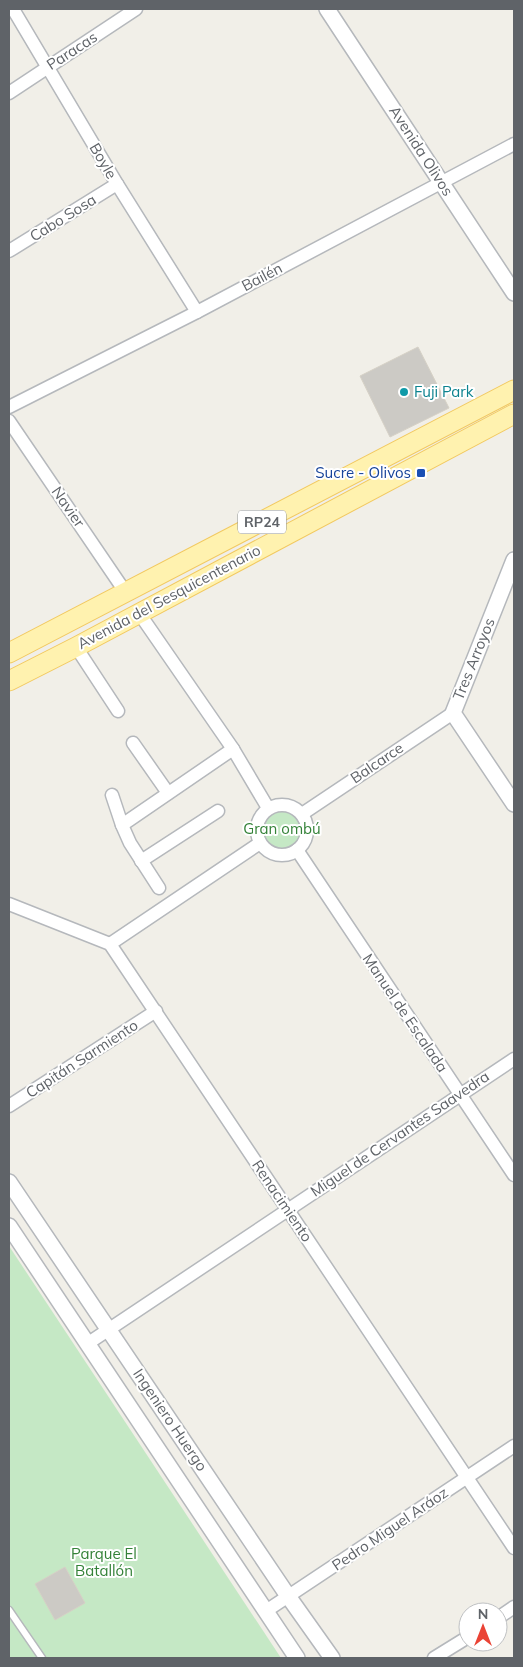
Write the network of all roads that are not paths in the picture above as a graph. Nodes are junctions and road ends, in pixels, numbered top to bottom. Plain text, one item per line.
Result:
1 (13, 9) edge
2 (136, 9) edge
3 (327, 9) edge
4 (48, 66) junction
5 (9, 93) edge
6 (514, 144) edge
7 (442, 183) junction
8 (117, 184) junction
9 (9, 251) edge
10 (514, 293) edge
11 (196, 312) junction
12 (514, 390) edge
13 (9, 406) edge
14 (514, 414) edge
15 (9, 421) edge
16 (514, 560) edge
17 (126, 592) junction
18 (139, 613) junction
19 (76, 646) junction
20 (9, 653) edge
21 (9, 680) edge
22 (118, 711) dead end
23 (453, 713) junction
24 (133, 743) dead end
25 (233, 749) junction
26 (168, 793) junction
27 (112, 795) dead end
28 (514, 804) edge
29 (268, 808) junction
30 (218, 811) dead end
31 (302, 814) junction
32 (122, 825) junction
33 (260, 843) junction
34 (297, 850) junction
35 (141, 861) junction
36 (159, 888) dead end
37 (9, 904) edge
38 (110, 944) junction
39 (156, 1011) junction
40 (514, 1059) edge
41 (460, 1095) junction
42 (9, 1106) edge
43 (514, 1175) edge
44 (9, 1182) edge
45 (13, 1198) edge
46 (288, 1210) junction
47 (9, 1226) edge
48 (109, 1330) junction
49 (87, 1344) junction
50 (514, 1446) edge
51 (468, 1478) junction
52 (514, 1548) edge
53 (288, 1596) junction
54 (9, 1610) edge
55 (266, 1611) junction
56 (458, 1643) edge
57 (42, 1658) edge
58 (297, 1658) edge
59 (332, 1658) edge
60 (434, 1658) edge

1 - 4 street, Boyle
2 - 4 street, Paracas
3 - 7 street, Avenida Olivos
4 - 5 street, Paracas
4 - 8 street, Boyle
6 - 7 street, Bailén
7 - 10 street, Avenida Olivos
7 - 11 street, Bailén
8 - 9 street, Cabo Sosa
8 - 11 street, Boyle
11 - 13 street, Bailén
12 - 17 main road, Avenida del Sesquicentenario / RP24
14 - 18 main road, Avenida del Sesquicentenario / RP24
15 - 17 street, Navier
16 - 23 street, Tres Arroyos
17 - 20 main road, Avenida del Sesquicentenario / RP24
18 - 19 main road, Avenida del Sesquicentenario / RP24
18 - 25 street
19 - 21 main road, Avenida del Sesquicentenario / RP24
19 - 22 street
23 - 28 street, Tres Arroyos
23 - 31 street, Balcarce
24 - 26 street
25 - 26 street
25 - 29 street
26 - 32 street
27 - 32 street
29 - 31 street
29 - 33 street
30 - 35 street
31 - 34 street
32 - 35 street
33 - 34 street
33 - 38 street
34 - 41 street, Manuel de Escalada
35 - 36 street
37 - 38 street
38 - 39 street, Renacimiento
39 - 42 street, Capitán Sarmiento
39 - 46 street, Renacimiento
40 - 41 street, Miguel de Cervantes Saavedra
41 - 43 street, Manuel de Escalada
41 - 46 street, Miguel de Cervantes Saavedra
44 - 45 street, Ingeniero Huergo
45 - 48 street, Ingeniero Huergo
46 - 48 street, Miguel de Cervantes Saavedra
46 - 51 street, Renacimiento
47 - 49 street, Ingeniero Huergo
48 - 49 street, Miguel de Cervantes Saavedra
48 - 53 street, Ingeniero Huergo
49 - 55 street, Ingeniero Huergo
50 - 51 street, Pedro Miguel Aráoz
51 - 52 street, Renacimiento
51 - 53 street, Pedro Miguel Aráoz
53 - 55 street, Pedro Miguel Aráoz
53 - 59 street, Ingeniero Huergo
54 - 57 lane
55 - 58 street, Ingeniero Huergo
56 - 60 street

